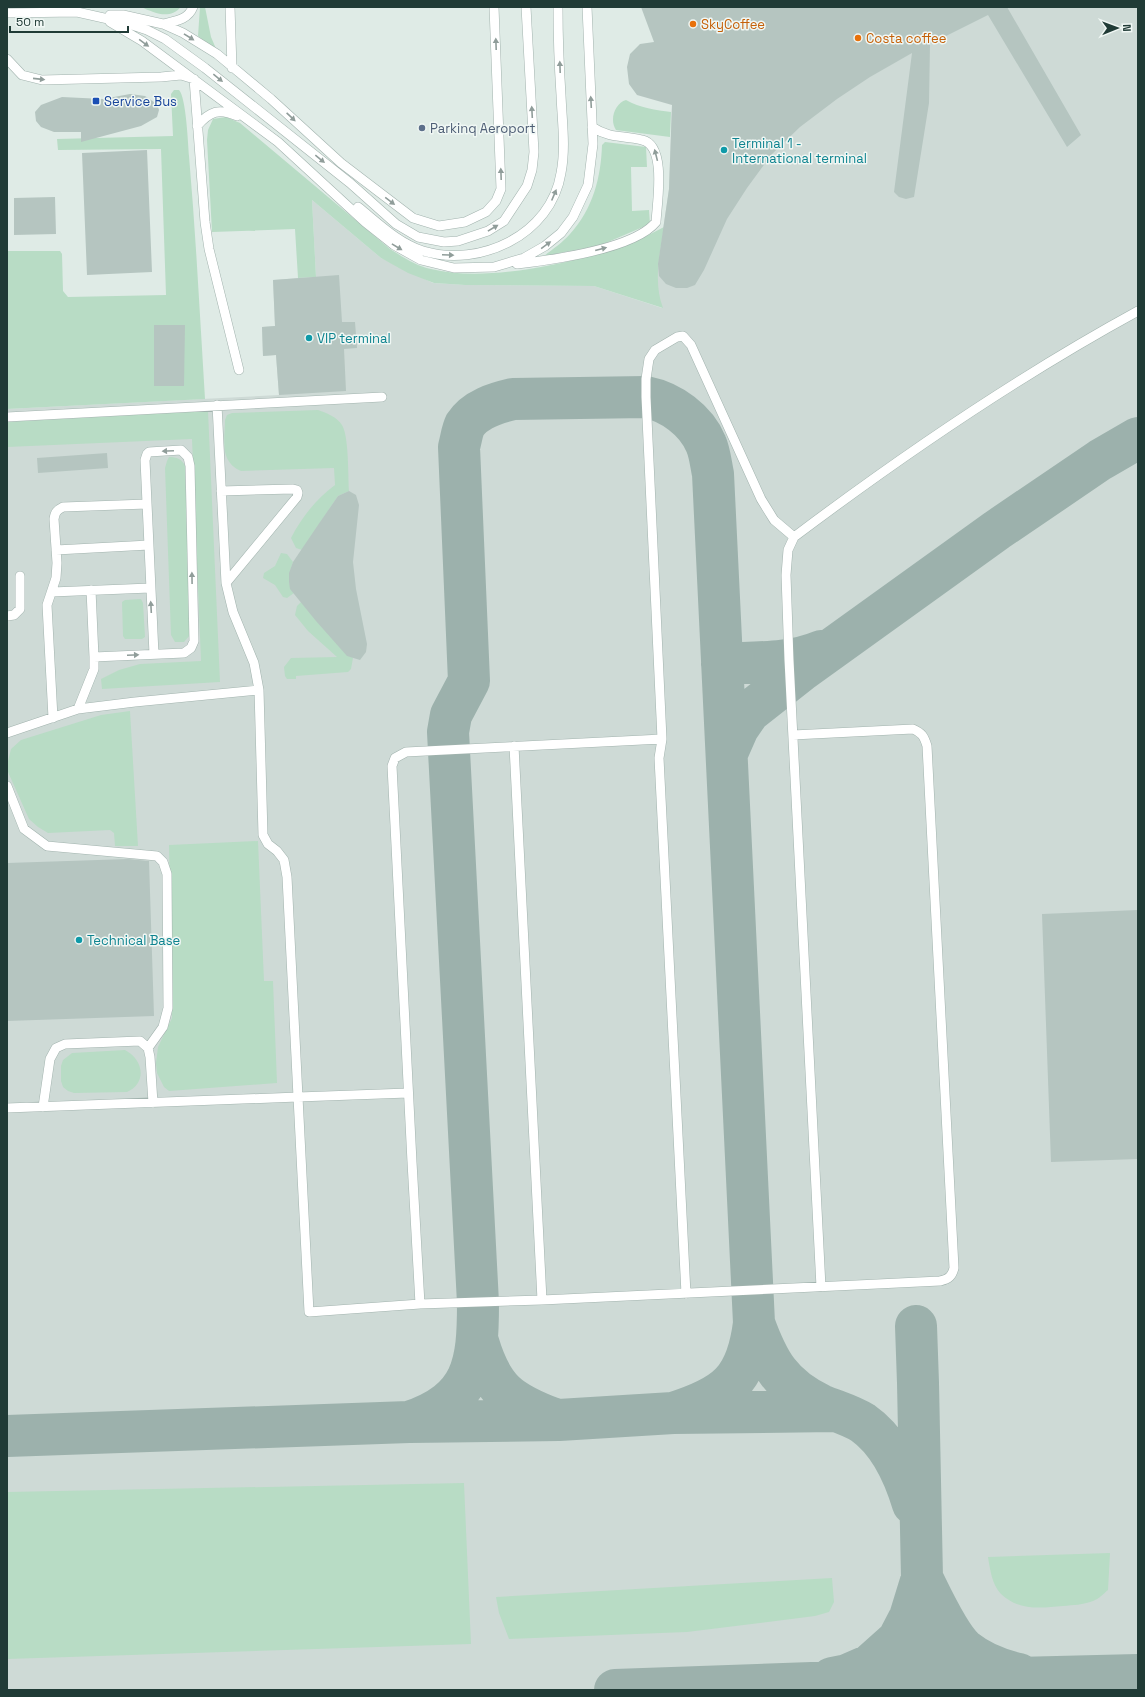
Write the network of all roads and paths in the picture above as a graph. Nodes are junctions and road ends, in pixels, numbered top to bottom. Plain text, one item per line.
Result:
1 (193, 7) edge
2 (230, 7) edge
3 (494, 7) edge
4 (526, 7) edge
5 (558, 7) edge
6 (587, 7) edge
7 (7, 13) edge
8 (98, 16) junction
9 (162, 24) junction
10 (8, 63) edge
11 (232, 68) junction
12 (194, 79) junction
13 (248, 120) junction
14 (197, 126) junction
15 (592, 127) junction
16 (278, 142) junction
17 (494, 267) junction
18 (1138, 311) edge
19 (239, 370) dead end
20 (382, 397) dead end
21 (217, 405) junction
22 (7, 417) edge
23 (221, 491) junction
24 (147, 504) junction
25 (794, 537) junction
26 (149, 545) junction
27 (56, 550) junction
28 (20, 576) dead end
29 (226, 583) junction
30 (150, 588) junction
31 (91, 590) junction
32 (52, 592) junction
33 (7, 616) edge
34 (154, 654) junction
35 (94, 657) junction
36 (259, 690) junction
37 (78, 709) junction
38 (53, 718) junction
39 (7, 733) edge
40 (793, 735) junction
41 (662, 739) junction
42 (514, 746) junction
43 (7, 786) edge
44 (148, 1048) junction
45 (408, 1093) junction
46 (298, 1097) junction
47 (153, 1103) junction
48 (43, 1107) junction
49 (7, 1108) edge
50 (821, 1287) junction
51 (686, 1294) junction
52 (542, 1300) junction
53 (420, 1304) junction

1 - 9 lane
2 - 11 lane
11 -> 3 lane
8 -> 4 lane
16 -> 5 lane
15 -> 6 lane
7 - 8 lane
8 - 9 lane
8 -> 12 lane
9 -> 11 lane
10 -> 12 lane
12 - 13 lane
12 - 14 lane
13 - 14 lane
13 - 16 lane
14 - 19 lane
17 -> 15 lane
17 -> 15 lane
16 -> 17 lane
18 - 25 lane
20 - 21 lane
21 - 22 lane
21 - 23 lane
23 - 29 lane
23 - 29 lane
24 - 26 lane
24 - 27 lane
34 -> 24 lane
25 - 40 lane
25 - 41 lane
26 - 27 lane
26 - 30 lane
27 - 32 lane
28 - 33 lane
29 - 36 lane
30 - 31 lane
34 -> 30 lane
31 - 32 lane
31 - 35 lane
32 - 38 lane
35 -> 34 lane
35 - 37 lane
36 - 37 lane
36 - 46 lane
37 - 38 lane
38 - 39 lane
40 - 50 lane
40 - 50 lane
41 - 42 lane
41 - 51 lane
42 - 45 lane
42 - 52 lane
43 - 44 lane
44 - 47 lane
44 - 48 lane
45 - 46 lane
45 - 53 lane
46 - 47 lane
46 - 53 lane
47 - 48 lane
48 - 49 lane
50 - 51 lane
51 - 52 lane
52 - 53 lane

